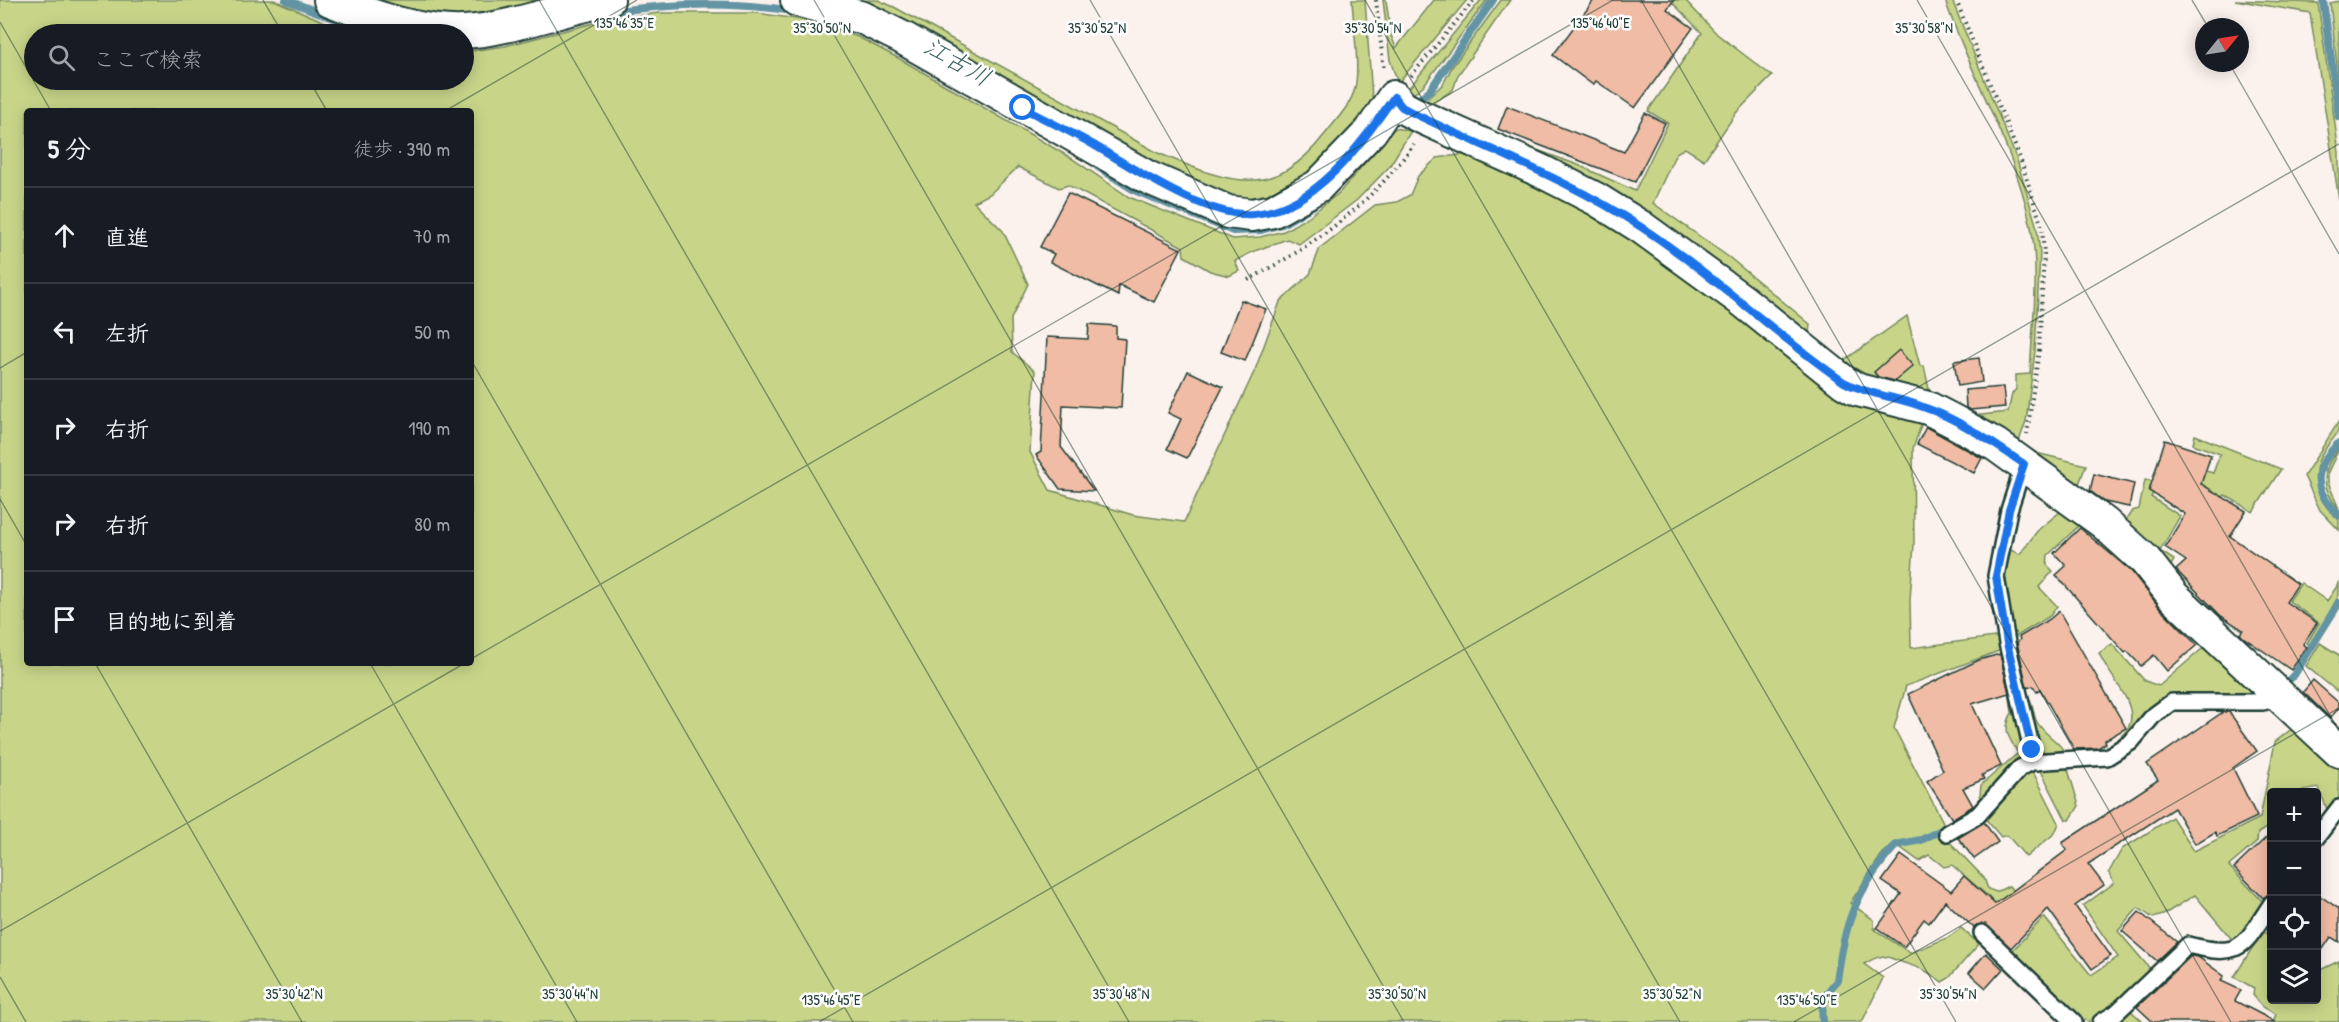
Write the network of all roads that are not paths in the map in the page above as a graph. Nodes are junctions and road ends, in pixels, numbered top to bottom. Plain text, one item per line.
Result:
1 (330, 0) edge
2 (608, 0) edge
3 (797, 0) edge
4 (411, 24) edge
5 (474, 30) edge
6 (2024, 464) junction
7 (2280, 697) junction
8 (2339, 751) edge
9 (2037, 762) junction
10 (2339, 808) edge
11 (2321, 831) edge
12 (1947, 833) dead end
13 (2267, 909) edge
14 (1982, 933) dead end
15 (2074, 1022) edge
16 (2101, 1022) edge

1 - 4 street
2 - 5 street
3 - 6 street
6 - 7 street
6 - 9 lane
7 - 8 street
7 - 9 lane
9 - 12 lane
10 - 11 lane
13 - 16 lane
14 - 15 lane

